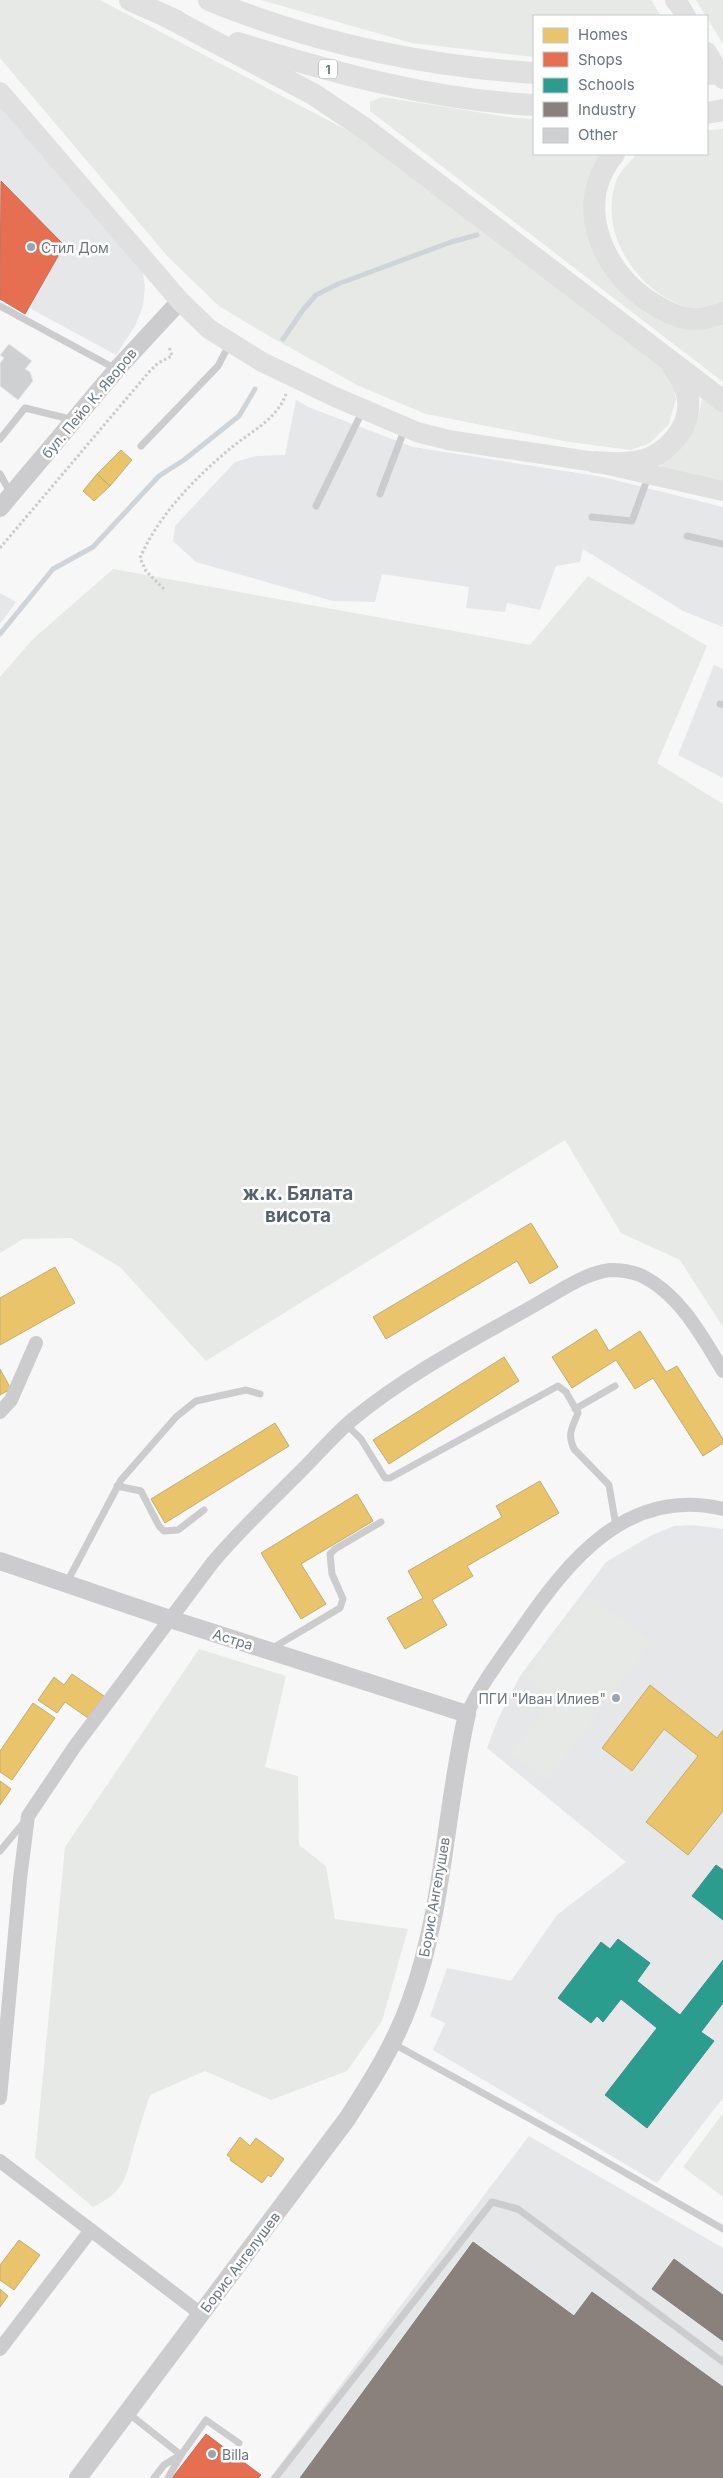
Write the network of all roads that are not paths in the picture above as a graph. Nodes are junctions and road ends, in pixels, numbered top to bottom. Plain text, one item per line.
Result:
1 (130, 0) edge
2 (209, 0) edge
3 (676, 0) edge
4 (685, 15) edge
5 (164, 16) junction
6 (708, 54) edge
7 (723, 72) edge
8 (533, 74) edge
9 (708, 74) edge
10 (723, 79) edge
11 (0, 92) edge
12 (723, 102) edge
13 (708, 103) edge
14 (533, 105) edge
15 (723, 110) edge
16 (708, 112) edge
17 (613, 155) edge
18 (180, 301) junction
19 (0, 306) edge
20 (723, 313) edge
21 (230, 343) junction
22 (668, 358) junction
23 (117, 369) junction
24 (723, 401) edge
25 (363, 409) junction
26 (74, 420) junction
27 (405, 427) junction
28 (0, 439) edge
29 (141, 446) dead end
30 (595, 462) junction
31 (0, 474) edge
32 (649, 474) junction
33 (723, 491) edge
34 (380, 494) dead end
35 (6, 501) edge
36 (316, 506) dead end
37 (592, 517) dead end
38 (687, 536) dead end
39 (723, 544) edge
40 (36, 1343) dead end
41 (723, 1371) edge
42 (615, 1386) dead end
43 (260, 1394) dead end
44 (575, 1409) junction
45 (0, 1412) edge
46 (347, 1425) junction
47 (117, 1486) junction
48 (723, 1509) edge
49 (204, 1510) dead end
50 (381, 1522) dead end
51 (616, 1526) junction
52 (0, 1561) edge
53 (66, 1584) junction
54 (170, 1619) junction
55 (268, 1650) junction
56 (467, 1714) junction
57 (28, 1816) junction
58 (0, 1851) edge
59 (392, 2043) junction
60 (0, 2098) edge
61 (0, 2161) edge
62 (723, 2229) edge
63 (91, 2230) junction
64 (201, 2314) junction
65 (0, 2349) edge
66 (723, 2362) edge
67 (128, 2413) junction
68 (239, 2443) dead end
69 (181, 2455) junction
70 (78, 2478) edge
71 (154, 2478) edge
72 (168, 2478) edge
73 (276, 2478) edge

1 - 5 main road, 1
2 - 8 main road, 1
3 - 4 main road
5 - 14 main road, 1
5 - 22 main road
6 - 10 main road
7 - 9 main road
11 - 18 main road
12 - 13 main road
15 - 16 main road
17 - 20 main road
18 - 21 main road
18 - 23 street, бул. Пейо К. Яворов
19 - 23 lane
21 - 25 main road
21 - 29 lane
22 - 24 main road
22 - 30 main road
23 - 26 street, бул. Пейо К. Яворов
25 - 27 main road
25 - 36 lane
26 - 28 lane
26 - 35 street, бул. Пейо К. Яворов
27 - 30 main road
27 - 34 lane
30 - 32 main road
31 - 35 lane
32 - 33 main road
32 - 37 lane
38 - 39 lane
40 - 45 street
41 - 46 street
42 - 44 lane
43 - 47 lane
44 - 46 lane
44 - 51 lane
46 - 54 street
47 - 49 lane
47 - 53 lane
48 - 51 street, Борис Ангелушев
50 - 55 lane
51 - 56 street, Борис Ангелушев
52 - 53 street, Астра
53 - 54 street, Астра
54 - 55 street, Астра
54 - 57 street
55 - 56 street, Астра
56 - 59 street, Борис Ангелушев
57 - 58 lane
57 - 60 street
59 - 62 lane
59 - 64 street, Борис Ангелушев
61 - 63 street
63 - 64 street
63 - 65 street
64 - 67 street, Борис Ангелушев
66 - 73 lane
67 - 69 lane
67 - 70 street, Борис Ангелушев
68 - 69 lane
69 - 71 lane
69 - 72 lane

